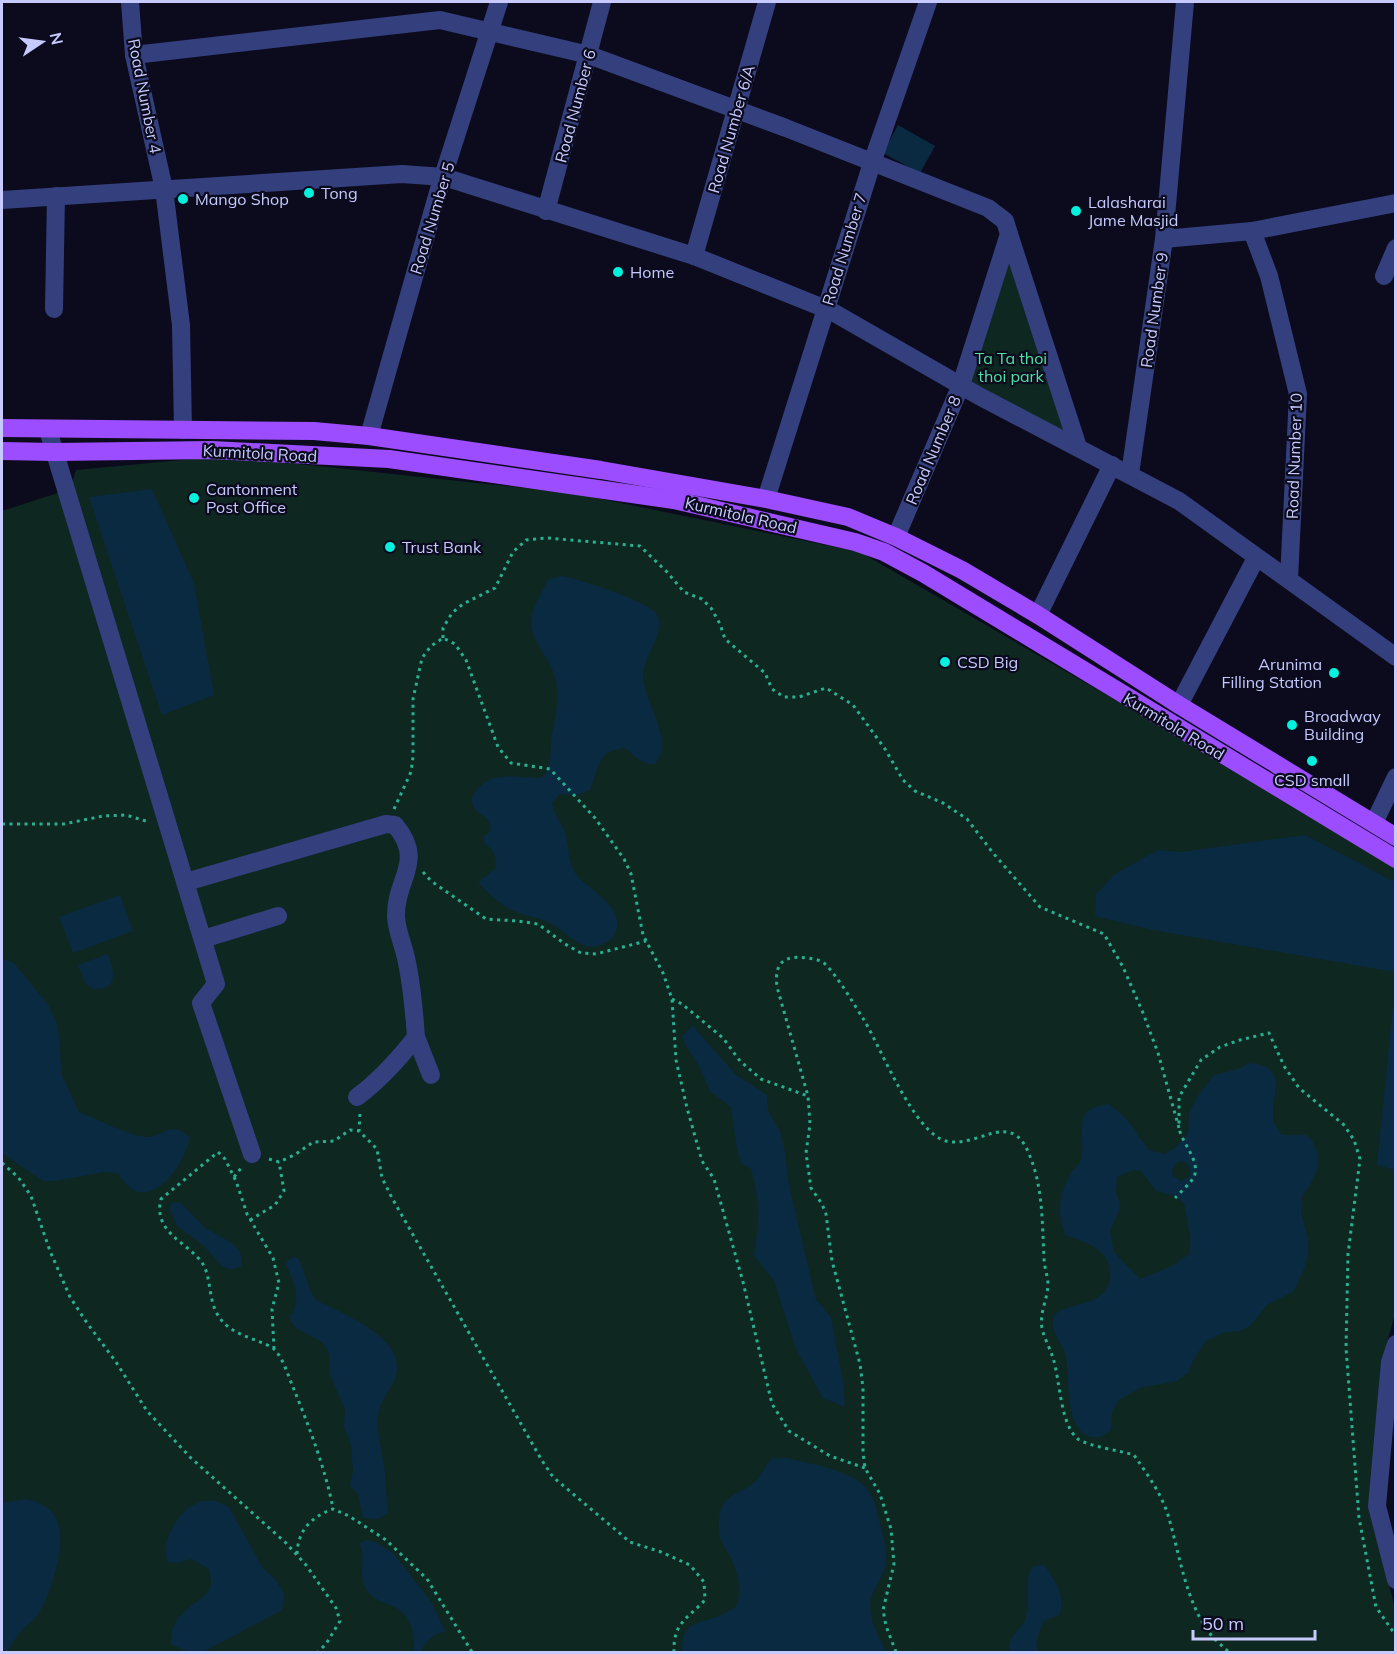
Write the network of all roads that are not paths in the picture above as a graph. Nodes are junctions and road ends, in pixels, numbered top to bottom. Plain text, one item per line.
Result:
1 (130, 2) edge
2 (500, 2) edge
3 (602, 2) edge
4 (767, 2) edge
5 (928, 2) edge
6 (1185, 2) edge
7 (489, 32) junction
8 (134, 55) junction
9 (589, 55) junction
10 (736, 110) junction
11 (872, 163) junction
12 (444, 177) junction
13 (164, 189) junction
14 (56, 196) junction
15 (2, 200) edge
16 (1395, 203) edge
17 (546, 211) junction
18 (1252, 231) junction
19 (1009, 234) junction
20 (1164, 239) junction
21 (1395, 248) edge
22 (694, 256) junction
23 (1384, 276) dead end
24 (54, 309) dead end
25 (826, 309) junction
26 (961, 385) junction
27 (2, 429) edge
28 (48, 430) junction
29 (183, 430) junction
30 (369, 436) junction
31 (1078, 447) junction
32 (2, 451) edge
33 (54, 452) junction
34 (1112, 465) junction
35 (1130, 474) junction
36 (766, 499) junction
37 (896, 537) junction
38 (1256, 558) junction
39 (1289, 579) junction
40 (1038, 615) junction
41 (1395, 657) edge
42 (1179, 705) junction
43 (1395, 777) edge
44 (1374, 823) junction
45 (1395, 837) edge
46 (1395, 859) edge
47 (186, 882) junction
48 (278, 916) dead end
49 (203, 939) junction
50 (416, 1037) junction
51 (431, 1075) dead end
52 (357, 1097) road end
53 (252, 1154) road end
54 (1395, 1344) edge
55 (1393, 1361) edge
56 (1395, 1580) edge

1 - 8 street, Road Number 4
2 - 7 street, Road Number 5
3 - 9 street, Road Number 6
4 - 10 street, Road Number 6/A
5 - 11 street, Road Number 7
6 - 20 street, Road Number 9
7 - 8 street
7 - 9 street
7 - 12 street, Road Number 5
8 - 13 street, Road Number 4
9 - 10 street
9 - 17 street, Road Number 6
10 - 11 street
10 - 22 street, Road Number 6/A
11 - 19 street
11 - 25 street, Road Number 7
12 - 13 street
12 - 17 street
12 - 30 street, Road Number 5
13 - 14 street
13 - 29 street, Road Number 4
14 - 15 street
14 - 24 street
16 - 18 street
17 - 22 street
18 - 20 street
18 - 39 street, Road Number 10
19 - 26 street, Road Number 8
19 - 31 street
20 - 35 street, Road Number 9
21 - 23 street
22 - 25 street
25 - 26 street
25 - 36 street, Road Number 7
26 - 31 street
26 - 37 street, Road Number 8
27 - 28 main road, Kurmitola Road
28 - 29 main road, Kurmitola Road
28 - 33 street
29 - 30 main road, Kurmitola Road
30 - 36 main road, Kurmitola Road
31 - 34 street
32 - 33 main road, Kurmitola Road
33 - 46 main road, Kurmitola Road
33 - 47 street
34 - 35 street
34 - 40 street
35 - 38 street
36 - 37 main road, Kurmitola Road
37 - 40 main road, Kurmitola Road
38 - 39 street
38 - 42 street
39 - 41 street
40 - 42 main road, Kurmitola Road
42 - 44 main road, Kurmitola Road
43 - 44 street
44 - 45 main road, Kurmitola Road
47 - 49 street
47 - 50 street
48 - 49 street
49 - 53 street
50 - 51 street
50 - 52 street
54 - 55 street
55 - 56 street

